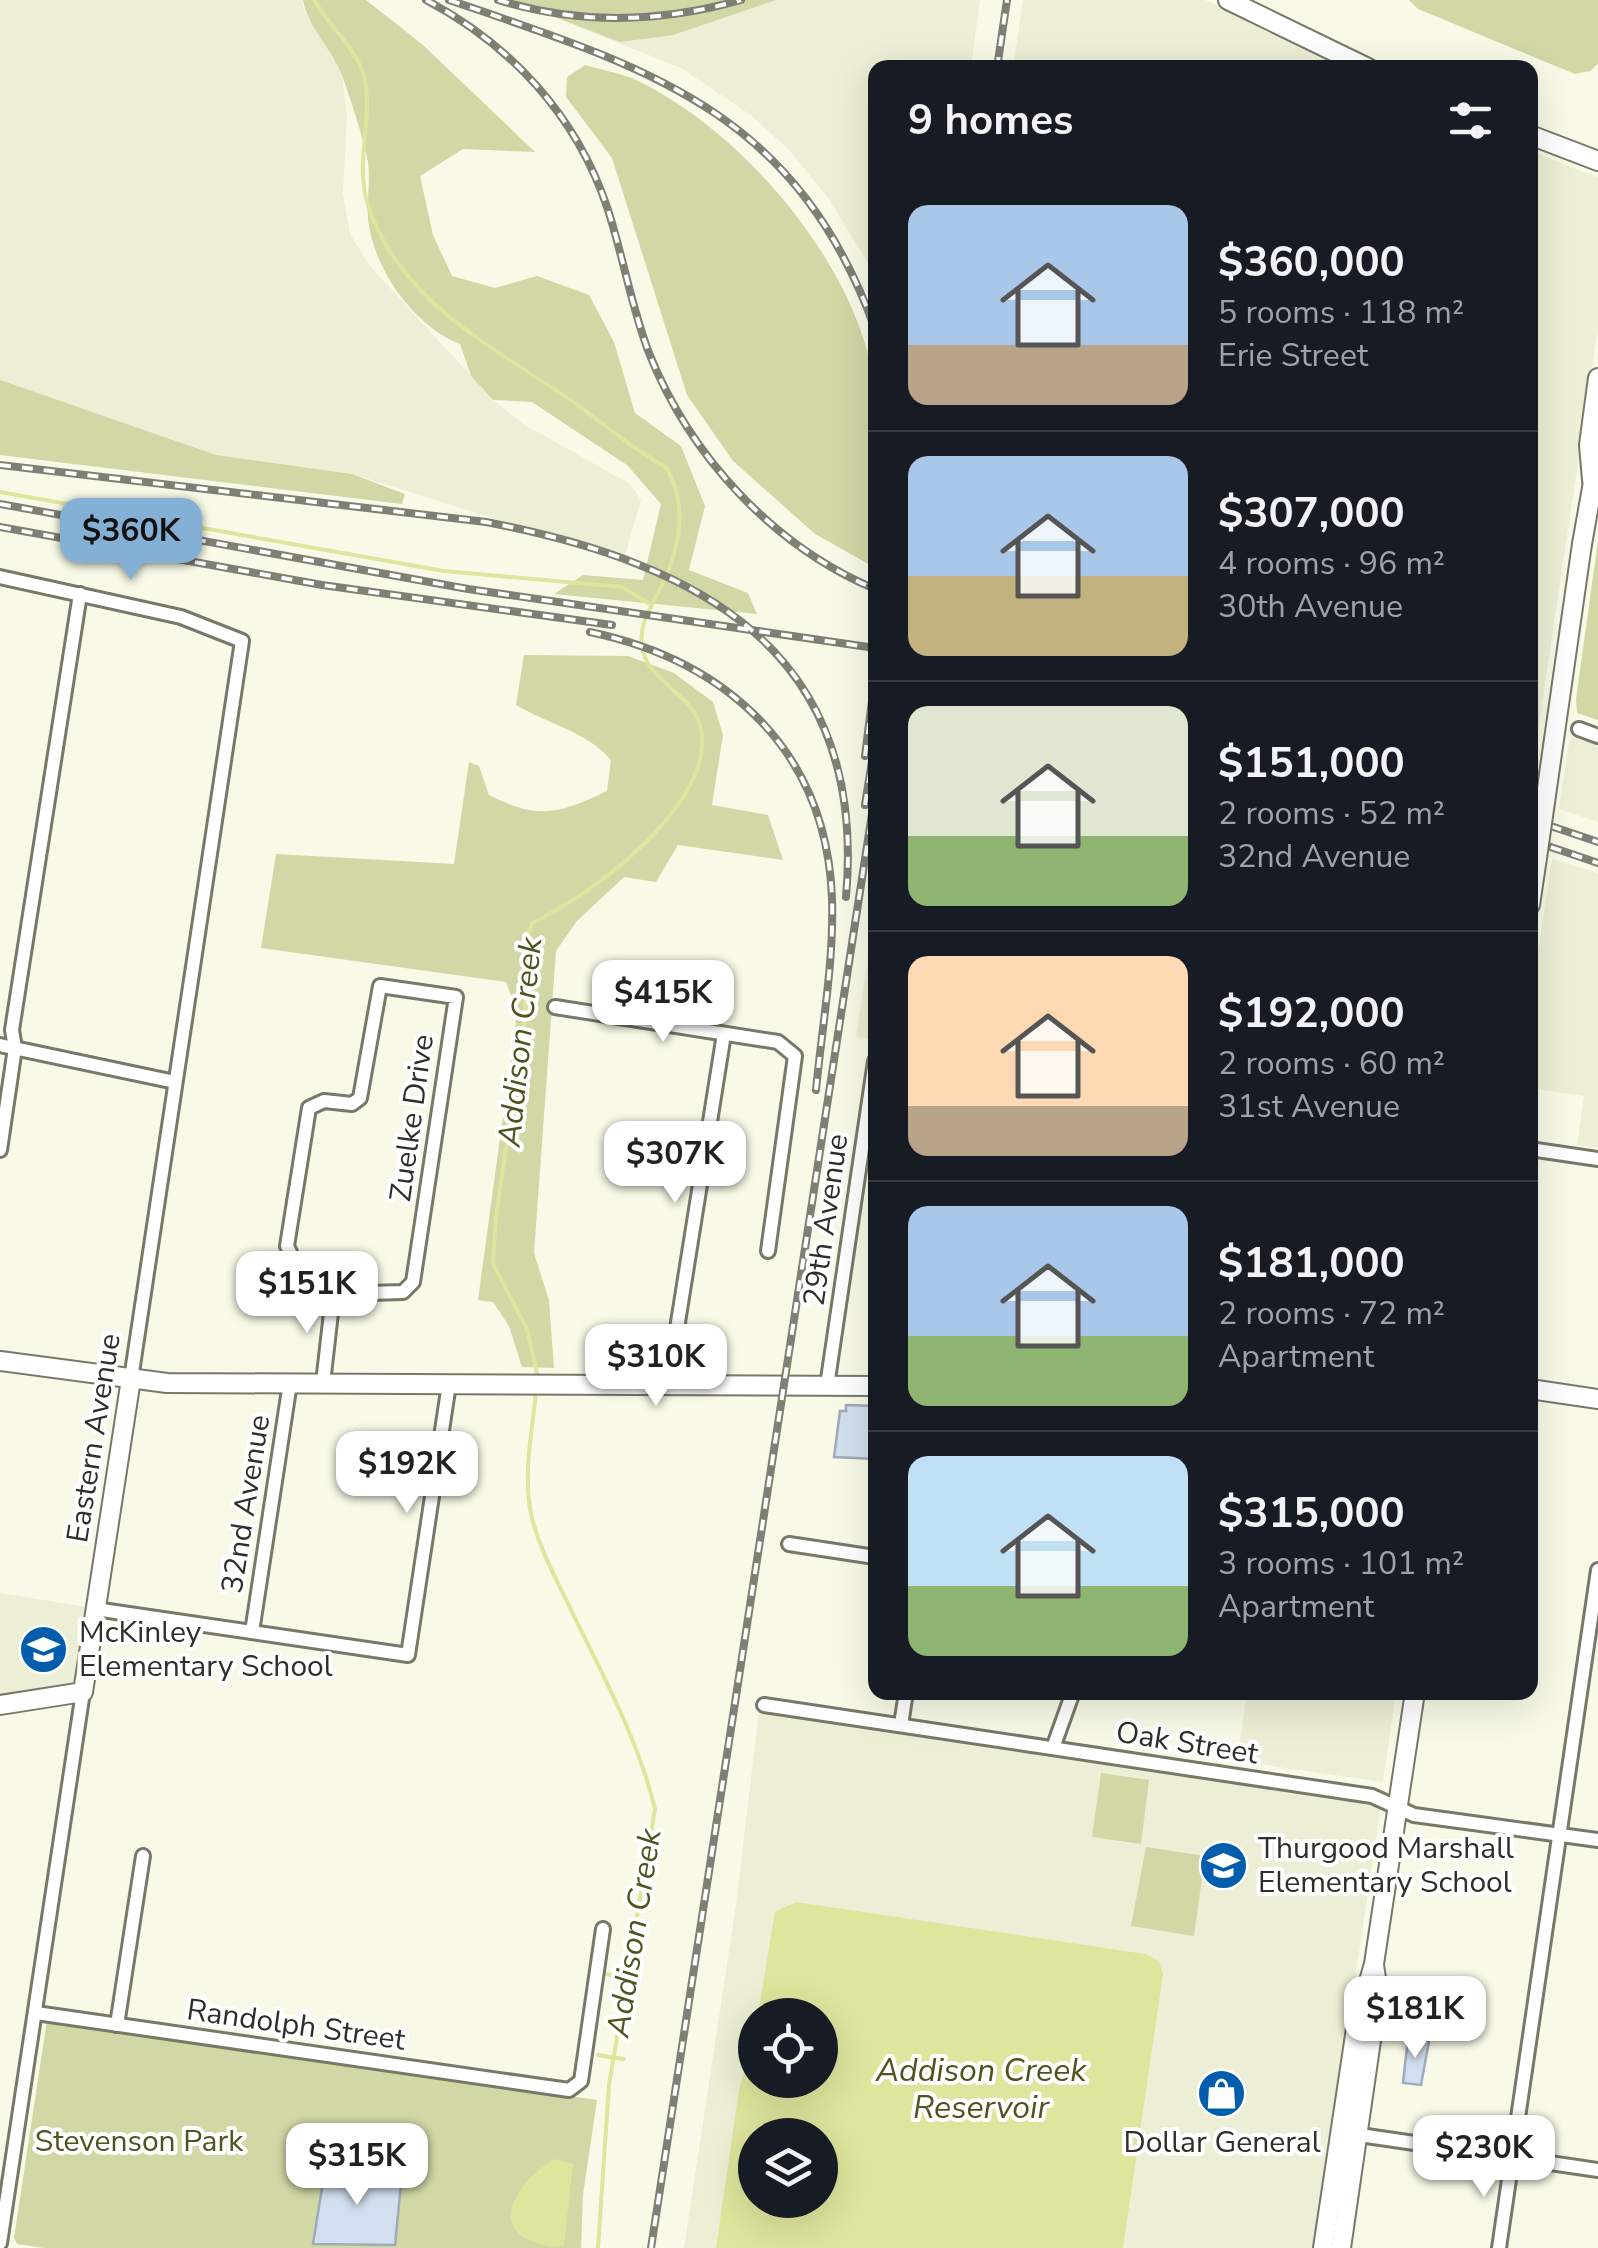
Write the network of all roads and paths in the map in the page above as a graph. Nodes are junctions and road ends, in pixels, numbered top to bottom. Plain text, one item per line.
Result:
1 (1228, 0) edge
2 (1352, 60) edge
3 (1538, 138) edge
4 (1598, 161) edge
5 (1598, 378) edge
6 (1595, 472) edge
7 (0, 578) edge
8 (80, 594) junction
9 (1579, 730) dead end
10 (1598, 736) edge
11 (1538, 851) edge
12 (555, 1007) dead end
13 (724, 1034) junction
14 (0, 1045) edge
15 (15, 1048) junction
16 (175, 1082) junction
17 (868, 1109) edge
18 (1538, 1149) edge
19 (0, 1150) edge
20 (1598, 1159) edge
21 (768, 1251) dead end
22 (334, 1294) junction
23 (0, 1361) edge
24 (131, 1379) junction
25 (290, 1383) junction
26 (323, 1384) junction
27 (449, 1384) junction
28 (668, 1385) junction
29 (828, 1386) junction
30 (868, 1386) edge
31 (1538, 1390) edge
32 (1598, 1399) edge
33 (789, 1544) dead end
34 (868, 1556) edge
35 (1598, 1570) edge
36 (95, 1609) junction
37 (252, 1632) junction
38 (83, 1692) junction
39 (905, 1700) edge
40 (1071, 1700) edge
41 (1414, 1700) edge
42 (764, 1704) dead end
43 (0, 1705) edge
44 (901, 1725) junction
45 (1053, 1748) junction
46 (1398, 1807) junction
47 (1559, 1835) junction
48 (1598, 1840) edge
49 (143, 1856) dead end
50 (603, 1929) dead end
51 (36, 2013) junction
52 (117, 2025) junction
53 (1349, 2134) junction
54 (1512, 2158) junction
55 (1598, 2170) edge
56 (1333, 2239) edge
57 (0, 2243) edge
58 (1499, 2248) edge

1 - 2 main road
3 - 4 main road
5 - 6 main road
6 - 11 main road, bridge
7 - 8 street
8 - 15 street
8 - 16 street, Eastern Avenue
9 - 10 street
12 - 13 street
13 - 21 street
13 - 28 street
14 - 15 street
15 - 16 street
15 - 19 street
16 - 24 street, Eastern Avenue
17 - 29 street, 29th Avenue
18 - 20 street
22 - 22 street, Zuelke Drive
22 - 26 street
23 - 24 main road
24 - 25 main road
24 - 36 main road, Eastern Avenue
25 - 26 main road
25 - 37 street, 32nd Avenue
26 - 27 main road
27 - 28 main road
27 - 37 street
28 - 29 main road
29 - 30 main road
31 - 32 main road
33 - 34 street
35 - 47 street
36 - 37 street
36 - 38 main road, Eastern Avenue
38 - 43 main road
38 - 51 street, Eastern Avenue
39 - 44 street
40 - 45 street
41 - 46 main road
42 - 44 street, Oak Street
44 - 45 street, Oak Street
45 - 46 street, Oak Street
46 - 47 street, Oak Street
46 - 53 main road
47 - 48 street, Oak Street
47 - 54 street
49 - 52 street
50 - 52 street, Randolph Street
51 - 52 street, Randolph Street
51 - 57 street, Eastern Avenue
53 - 54 street
53 - 56 main road
54 - 55 street
54 - 58 street

